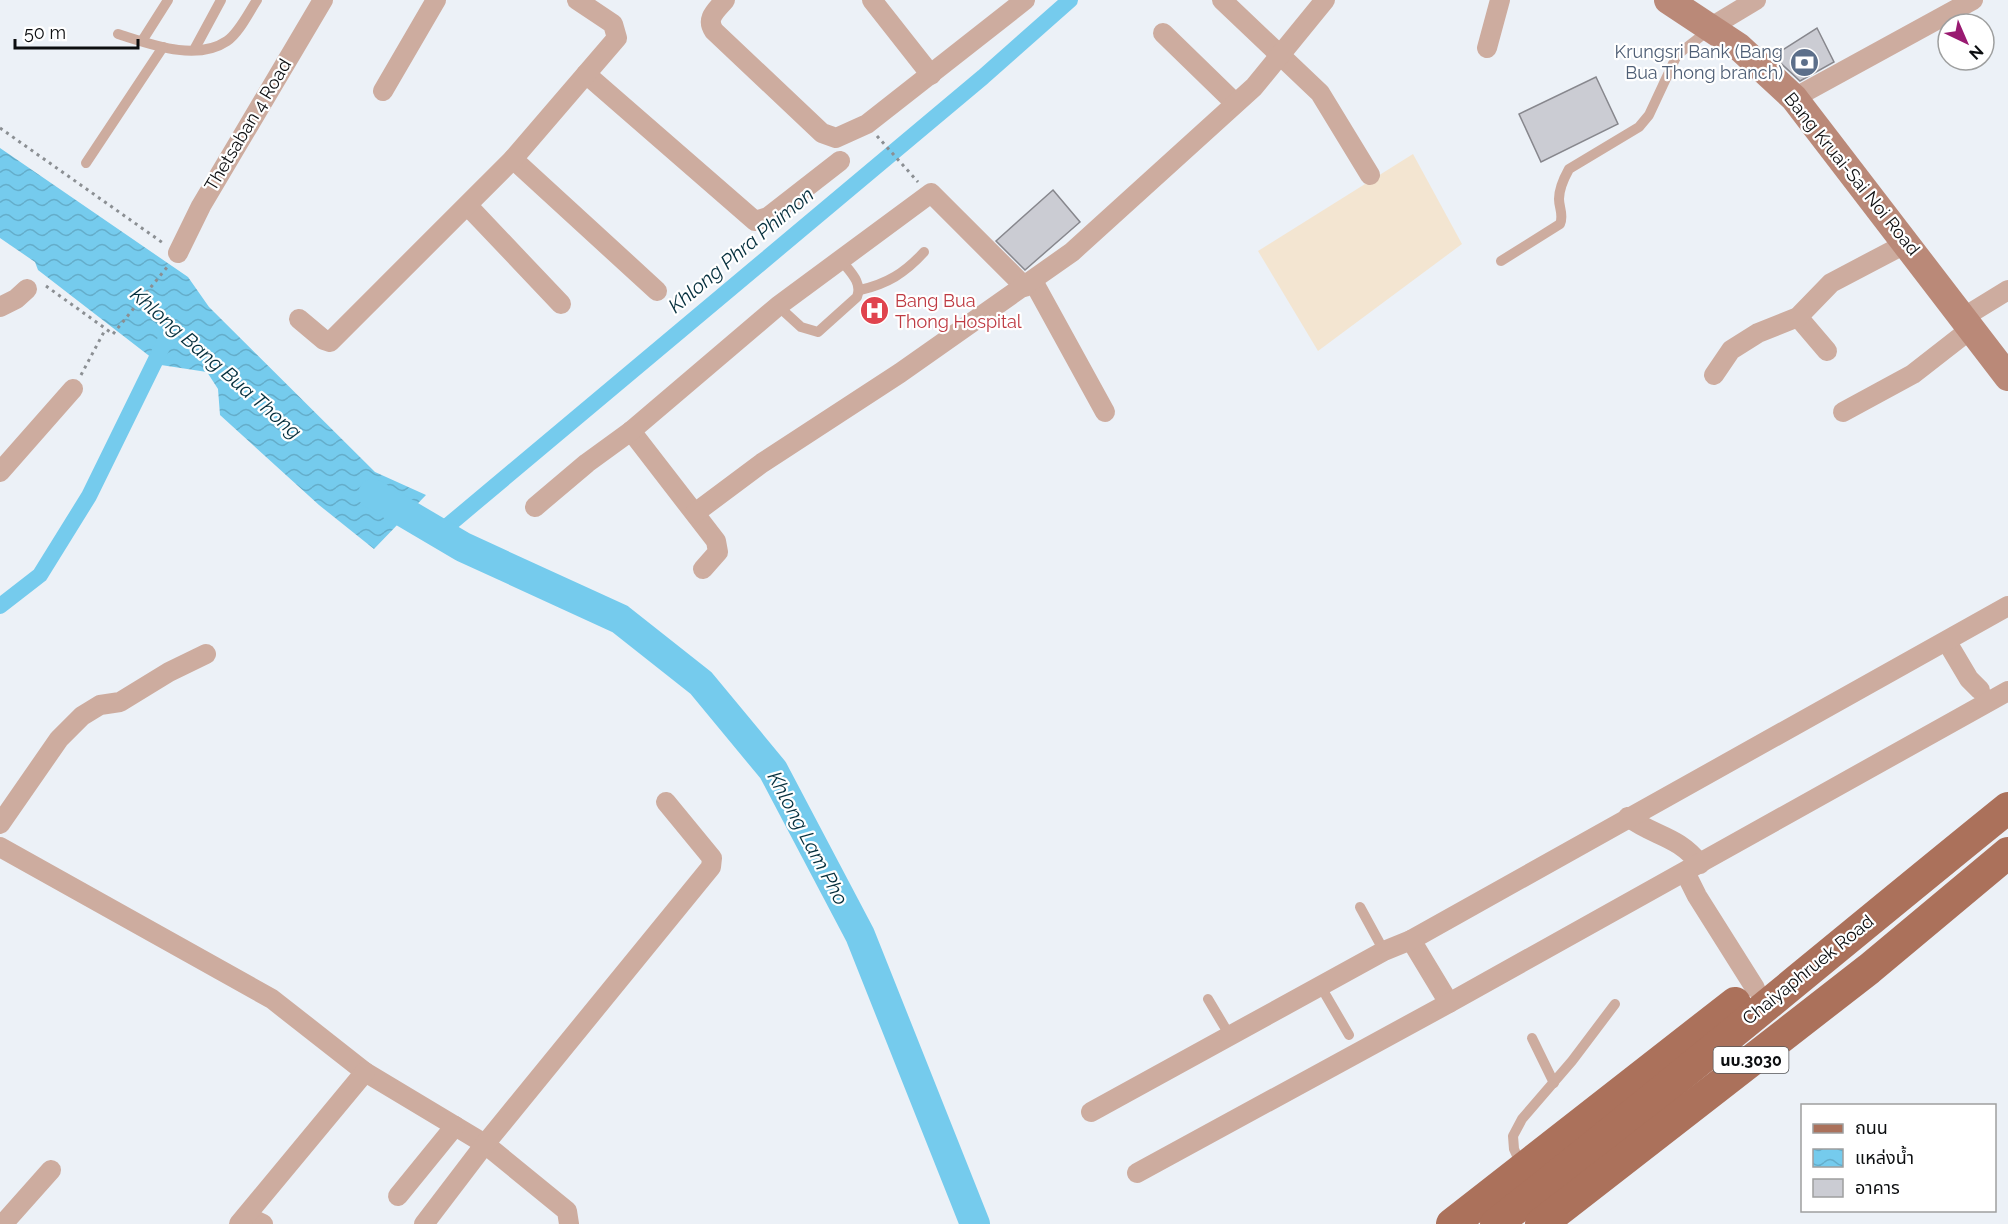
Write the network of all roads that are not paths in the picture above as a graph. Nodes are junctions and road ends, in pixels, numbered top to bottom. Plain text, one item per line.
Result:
1 (168, 0) edge
2 (221, 0) edge
3 (257, 0) edge
4 (323, 0) edge
5 (436, 0) edge
6 (577, 0) edge
7 (725, 0) edge
8 (1025, 0) edge
9 (1222, 0) edge
10 (1325, 0) edge
11 (1500, 0) edge
12 (1668, 0) edge
13 (1756, 0) edge
14 (1973, 0) edge
15 (875, 1) edge
16 (1711, 27) junction
17 (1163, 33) dead end
18 (118, 34) dead end
19 (142, 41) junction
20 (163, 47) junction
21 (1487, 48) dead end
22 (194, 50) junction
23 (1281, 54) junction
24 (586, 74) junction
25 (931, 75) junction
26 (383, 91) dead end
27 (1794, 98) junction
28 (1235, 103) junction
29 (513, 159) junction
30 (840, 161) dead end
31 (86, 163) dead end
32 (1370, 175) dead end
33 (468, 206) junction
34 (1907, 243) junction
35 (924, 252) dead end
36 (177, 255) road end
37 (841, 260) junction
38 (1501, 261) dead end
39 (1029, 284) junction
40 (27, 289) dead end
41 (860, 290) junction
42 (2008, 290) edge
43 (657, 291) dead end
44 (561, 304) dead end
45 (778, 306) junction
46 (0, 307) edge
47 (1798, 317) junction
48 (299, 319) dead end
49 (1968, 322) junction
50 (1827, 351) dead end
51 (1714, 375) dead end
52 (2008, 377) edge
53 (73, 389) road end
54 (1105, 412) dead end
55 (1843, 412) dead end
56 (631, 431) junction
57 (0, 472) edge
58 (535, 507) dead end
59 (695, 513) junction
60 (703, 569) dead end
61 (2008, 606) edge
62 (1947, 642) junction
63 (206, 654) dead end
64 (1980, 690) dead end
65 (2008, 691) edge
66 (666, 802) dead end
67 (2008, 808) edge
68 (1628, 817) junction
69 (0, 824) edge
70 (0, 848) edge
71 (2008, 853) edge
72 (1692, 868) junction
73 (1360, 907) dead end
74 (1411, 940) junction
75 (1836, 948) junction
76 (1384, 951) junction
77 (1869, 969) junction
78 (1321, 987) junction
79 (1755, 988) junction
80 (1208, 999) dead end
81 (1449, 1003) junction
82 (1615, 1004) dead end
83 (1349, 1035) dead end
84 (1230, 1036) junction
85 (1532, 1038) dead end
86 (365, 1072) junction
87 (1554, 1083) junction
88 (1091, 1112) dead end
89 (455, 1126) junction
90 (1624, 1141) junction
91 (485, 1144) junction
92 (1522, 1168) junction
93 (51, 1170) dead end
94 (1137, 1173) dead end
95 (398, 1196) dead end
96 (249, 1221) edge
97 (3, 1224) edge
98 (423, 1224) edge
99 (569, 1224) edge
100 (1452, 1224) edge
101 (1496, 1224) edge
102 (1541, 1224) edge
103 (1573, 1224) edge

1 - 19 lane
2 - 22 lane
3 - 22 lane
4 - 36 street, Thetsaban 4 Road
5 - 26 street
6 - 24 street
7 - 25 street
8 - 25 street
9 - 23 street
10 - 23 street
11 - 21 street
12 - 16 main road, Bang Kruai-Sai Noi Road
13 - 16 street
14 - 27 street
15 - 25 street
16 - 27 main road, Bang Kruai-Sai Noi Road
16 - 38 lane
17 - 28 street
18 - 19 lane
19 - 20 lane
20 - 22 lane
20 - 31 lane
23 - 28 street
23 - 32 street
24 - 29 street
24 - 30 street
27 - 34 main road, Bang Kruai-Sai Noi Road
28 - 39 street
29 - 33 street
29 - 43 street
33 - 44 street
33 - 48 street
34 - 47 street
34 - 49 main road, Bang Kruai-Sai Noi Road
35 - 41 lane
37 - 39 street
37 - 41 lane
37 - 45 street
39 - 54 street
39 - 59 street
40 - 46 street
41 - 45 lane
42 - 49 street
45 - 56 street
47 - 50 street
47 - 51 street
49 - 52 main road, Bang Kruai-Sai Noi Road
49 - 55 street
53 - 57 street
56 - 58 street
56 - 59 street
59 - 60 street
61 - 62 street
62 - 64 street
62 - 68 street
63 - 69 street
65 - 72 street
66 - 91 street
67 - 75 main road, Chaiyaphruek Road / นบ.3030
68 - 72 street
68 - 74 street
70 - 86 street
71 - 77 main road, Chaiyaphruek Road / นบ.3030
72 - 79 street
72 - 81 street
73 - 76 lane
74 - 76 street
74 - 81 street
75 - 79 main road
75 - 90 main road, Chaiyaphruek Road / นบ.3030
76 - 78 street
77 - 90 main road, Chaiyaphruek Road / นบ.3030
77 - 103 main road
78 - 83 lane
78 - 84 street
79 - 92 main road
80 - 84 lane
81 - 94 street
82 - 87 lane
84 - 88 street
85 - 87 lane
86 - 89 street
86 - 96 street
87 - 92 lane
89 - 91 street
89 - 95 street
90 - 101 main road, Chaiyaphruek Road / นบ.3030
90 - 102 main road, Chaiyaphruek Road / นบ.3030
91 - 98 street
91 - 99 street
92 - 100 main road
93 - 97 street

